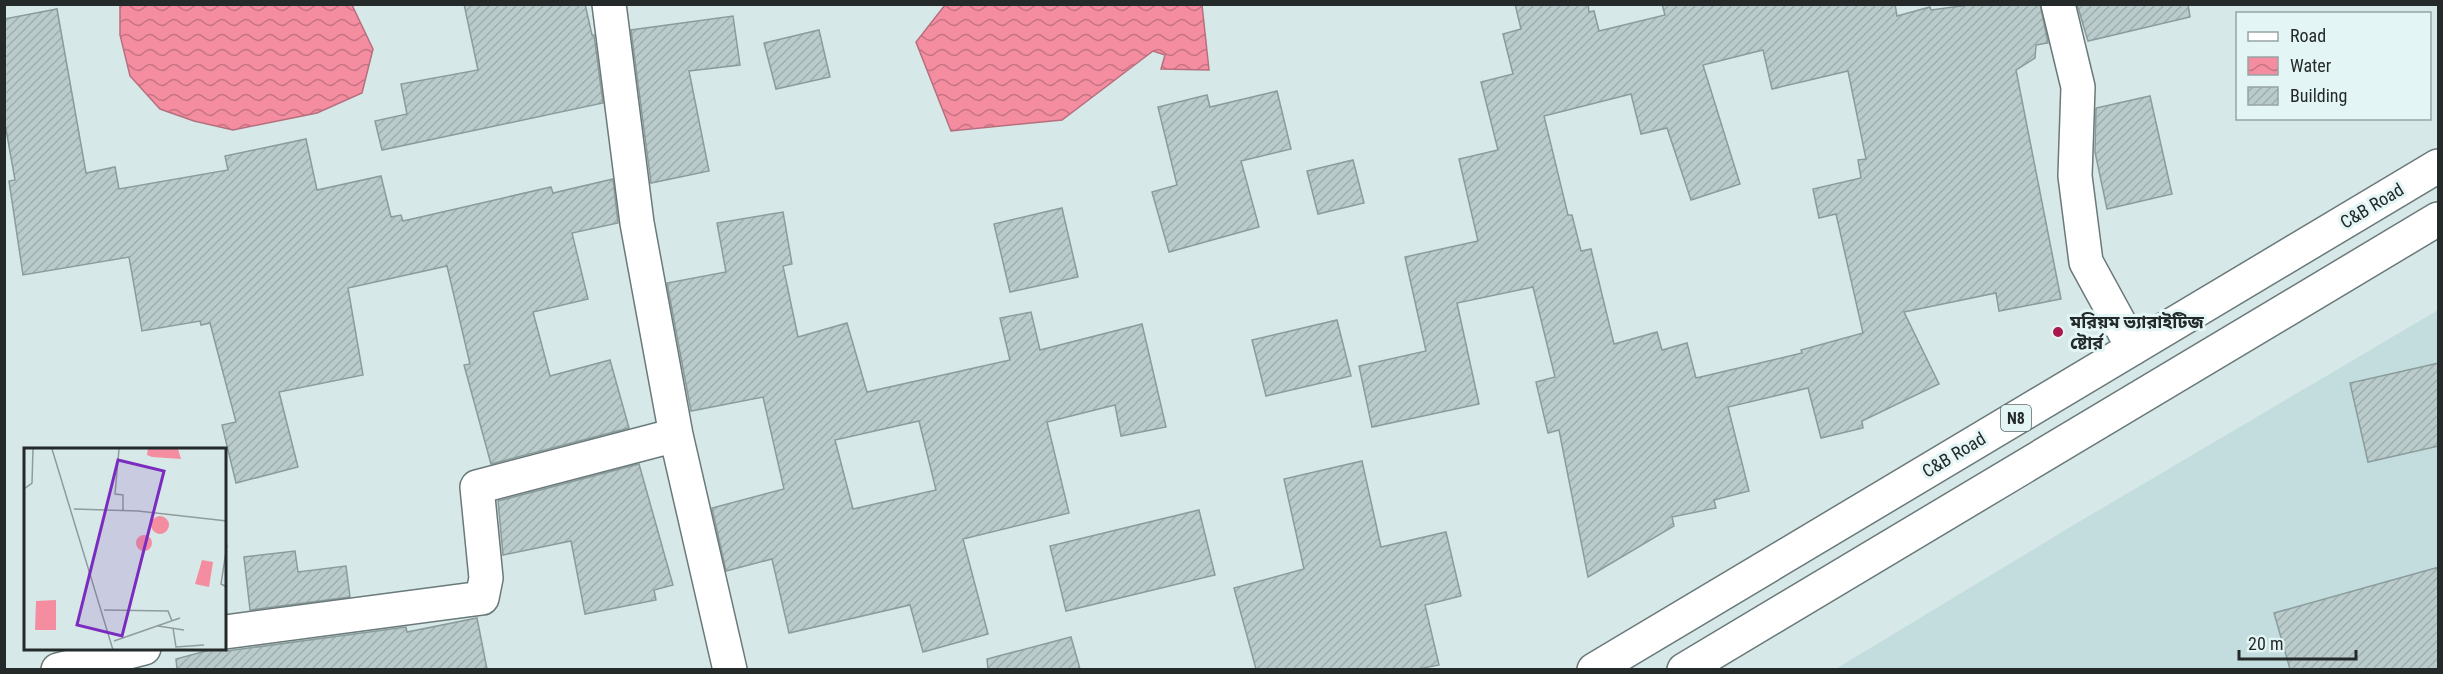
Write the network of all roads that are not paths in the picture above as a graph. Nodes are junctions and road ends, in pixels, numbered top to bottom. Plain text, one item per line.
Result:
1 (609, 4) edge
2 (2058, 4) edge
3 (2439, 166) edge
4 (2439, 219) edge
5 (2133, 348) junction
6 (676, 435) junction
7 (226, 632) edge
8 (136, 650) edge
9 (58, 669) edge
10 (730, 669) edge
11 (1594, 669) edge
12 (1684, 669) edge

1 - 6 main road
2 - 5 main road
3 - 5 main road, C&B Road / N8
4 - 12 main road
5 - 11 main road, C&B Road / N8
6 - 7 main road
6 - 10 main road
8 - 9 main road

